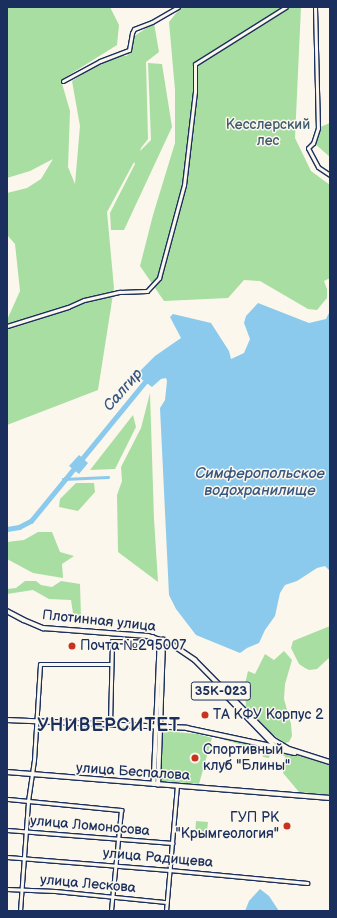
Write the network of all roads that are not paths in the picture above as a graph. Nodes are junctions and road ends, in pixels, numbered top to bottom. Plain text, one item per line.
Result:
1 (178, 7) edge
2 (286, 7) edge
3 (315, 7) edge
4 (63, 81) dead end
5 (330, 175) edge
6 (7, 326) edge
7 (7, 611) edge
8 (152, 637) junction
9 (163, 640) junction
10 (158, 642) junction
11 (111, 664) junction
12 (7, 720) edge
13 (37, 721) junction
14 (110, 724) junction
15 (159, 726) junction
16 (242, 739) junction
17 (275, 746) junction
18 (280, 750) junction
19 (295, 751) junction
20 (316, 758) junction
21 (330, 762) edge
22 (7, 772) edge
23 (32, 774) junction
24 (156, 785) junction
25 (176, 786) junction
26 (330, 798) edge
27 (7, 799) edge
28 (28, 801) junction
29 (7, 830) edge
30 (26, 832) junction
31 (117, 839) junction
32 (172, 843) junction
33 (7, 857) edge
34 (25, 858) junction
35 (115, 866) junction
36 (169, 870) junction
37 (307, 883) dead end
38 (7, 889) edge
39 (22, 890) junction
40 (112, 897) junction
41 (166, 902) junction
42 (20, 911) edge
43 (111, 911) edge
44 (166, 911) edge

1 - 4 street
2 - 6 street
3 - 5 street
7 - 8 main road, Плотинная улица / 35К-023
8 - 9 main road, Плотинная улица / 35К-023
8 - 10 main road
9 - 15 main road
9 - 17 main road, 35К-023
9 - 19 main road
10 - 11 street, Плотинная улица
10 - 15 main road
11 - 13 street
11 - 14 street
12 - 13 main road
13 - 14 main road
13 - 23 street
14 - 15 main road
15 - 16 main road
15 - 24 main road
16 - 17 main road
16 - 18 main road
17 - 18 main road, 35К-023
17 - 19 main road
18 - 20 main road
19 - 20 main road
20 - 21 main road
22 - 23 main road, улица Беспалова
23 - 24 main road, улица Беспалова
23 - 28 street
24 - 25 main road, улица Беспалова
25 - 26 main road, улица Беспалова
25 - 32 street
27 - 28 street
28 - 30 street
28 - 31 street
29 - 30 street, улица Ломоносова
30 - 31 street, улица Ломоносова
30 - 34 street
31 - 32 street, улица Ломоносова
31 - 35 street
32 - 36 street
33 - 34 street, улица Радищева
34 - 35 street, улица Радищева
34 - 39 street
35 - 36 street, улица Радищева
35 - 40 street
36 - 37 street, улица Радищева
36 - 41 street
38 - 39 street, улица Лескова
39 - 40 street, улица Лескова
39 - 42 street
40 - 41 street, улица Лескова
40 - 43 street
41 - 44 street

